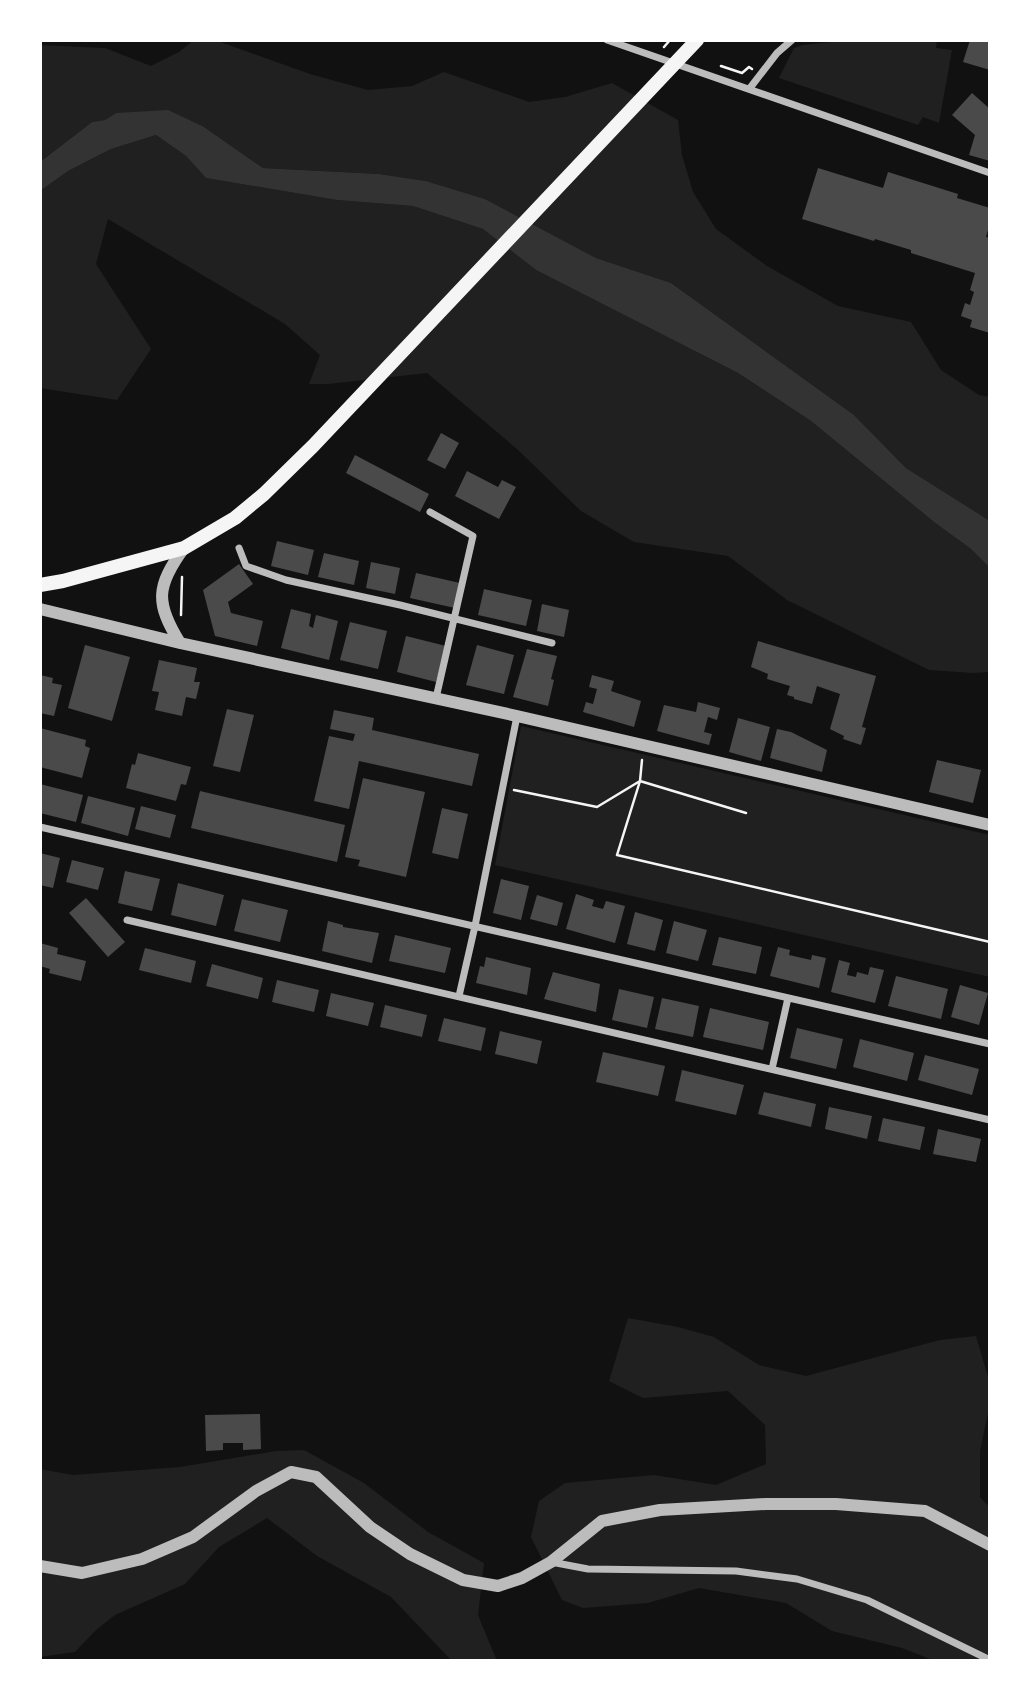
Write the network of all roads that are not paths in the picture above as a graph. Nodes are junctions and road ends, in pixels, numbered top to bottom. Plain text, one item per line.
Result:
1 (607, 40) edge
2 (697, 40) edge
3 (792, 40) edge
4 (622, 43) edge
5 (750, 88) junction
6 (990, 173) edge
7 (430, 512) dead end
8 (184, 548) junction
9 (239, 548) dead end
10 (40, 585) edge
11 (40, 609) edge
12 (454, 618) junction
13 (180, 643) junction
14 (552, 643) dead end
15 (436, 698) junction
16 (517, 716) junction
17 (990, 825) edge
18 (40, 827) edge
19 (127, 919) dead end
20 (475, 926) junction
21 (459, 996) junction
22 (788, 998) junction
23 (990, 1044) edge
24 (772, 1069) junction
25 (990, 1120) edge
26 (990, 1545) edge
27 (551, 1562) junction
28 (40, 1566) edge
29 (990, 1660) edge

1 - 4 street
2 - 8 main road
3 - 5 street
4 - 5 street
5 - 6 street
7 - 12 street
8 - 10 main road
8 - 13 street
9 - 12 street
11 - 13 street
12 - 14 street
12 - 15 street
13 - 15 street
15 - 16 street
16 - 17 street
16 - 20 street
18 - 20 street
19 - 21 street
20 - 21 street
20 - 22 street
21 - 24 street
22 - 23 street
22 - 24 street
24 - 25 street
26 - 27 street
27 - 28 street
27 - 29 street

